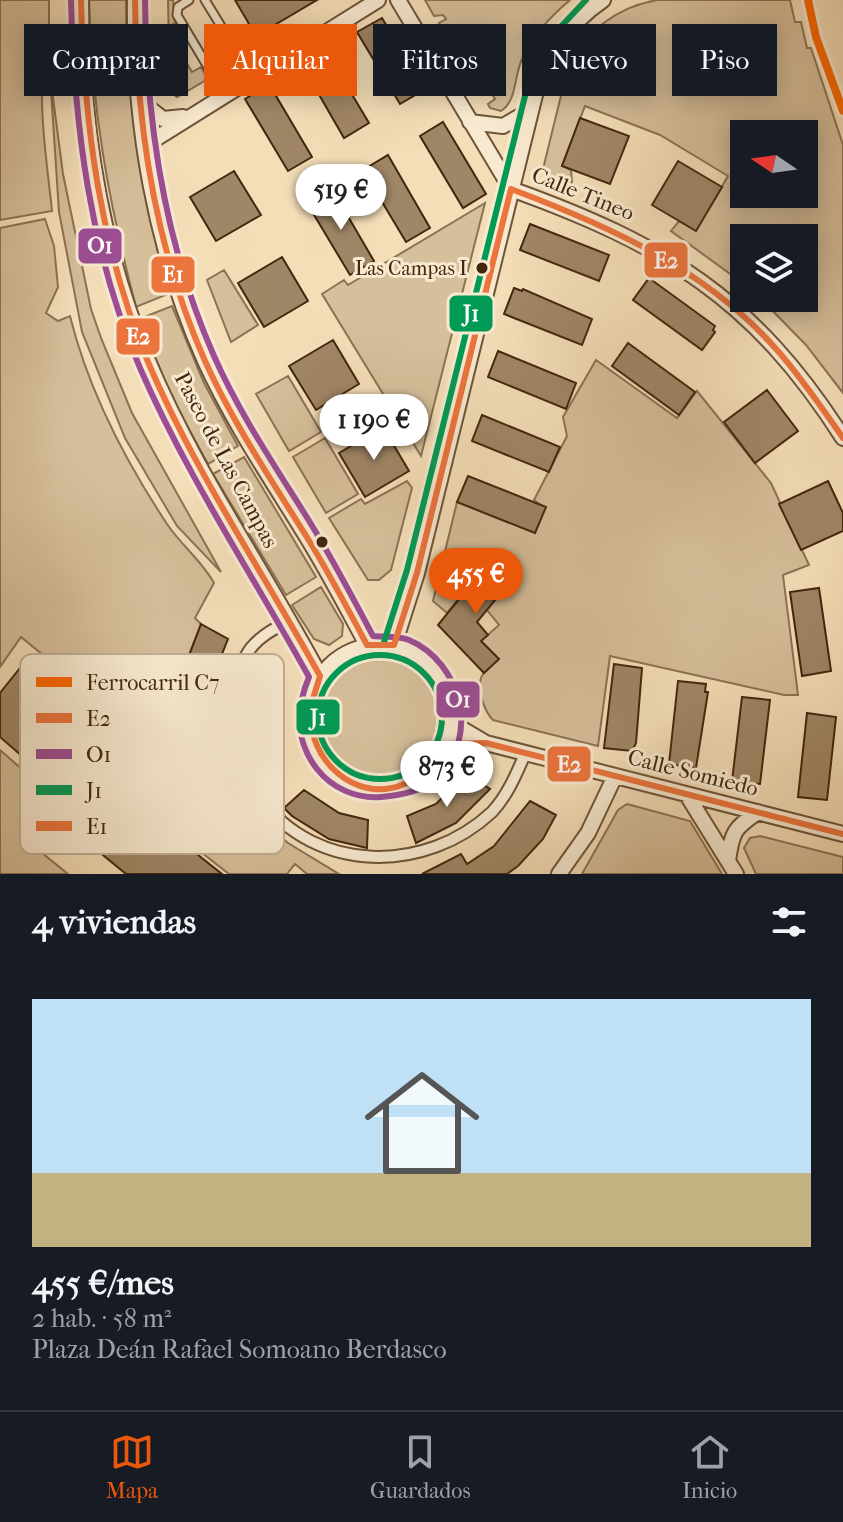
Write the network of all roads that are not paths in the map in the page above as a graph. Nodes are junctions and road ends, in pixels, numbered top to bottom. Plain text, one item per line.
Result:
1 (81, 0) edge
2 (135, 0) edge
3 (189, 0) edge
4 (205, 0) edge
5 (378, 0) edge
6 (398, 0) edge
7 (603, 0) edge
8 (136, 24) edge
9 (220, 24) edge
10 (339, 24) edge
11 (204, 60) edge
12 (138, 96) edge
13 (142, 96) edge
14 (221, 96) edge
15 (531, 110) junction
16 (187, 117) junction
17 (470, 122) junction
18 (144, 146) junction
19 (511, 189) junction
20 (843, 438) edge
21 (290, 621) junction
22 (367, 645) junction
23 (394, 645) junction
24 (247, 654) edge
25 (320, 676) junction
26 (452, 723) junction
27 (486, 743) junction
28 (448, 744) junction
29 (525, 754) junction
30 (615, 776) junction
31 (687, 795) junction
32 (758, 812) junction
33 (284, 825) edge
34 (843, 834) edge
35 (732, 868) edge
36 (559, 874) edge

1 - 21 street, Paseo de Las Campas
2 - 8 street, Paseo de Las Campas
3 - 11 lane
4 - 9 lane
5 - 10 street
6 - 17 street
7 - 15 street
12 - 18 street, Paseo de Las Campas
13 - 16 street
14 - 16 street
15 - 17 street
15 - 19 street
16 - 18 street
17 - 19 street
18 - 22 street, Paseo de Las Campas
19 - 20 street, Calle Tineo
19 - 23 street
21 - 24 street
21 - 25 street, Paseo de Las Campas
22 - 23 street
22 - 25 street
23 - 26 street
25 - 28 street
26 - 27 street, Calle Somiedo
26 - 28 street
27 - 28 street, Calle Somiedo
27 - 29 street, Calle Somiedo
29 - 30 street, Calle Somiedo
29 - 33 street
30 - 31 street, Calle Somiedo
30 - 36 street
31 - 32 street, Calle Somiedo
31 - 35 street
32 - 34 street, Calle Somiedo
32 - 35 street

